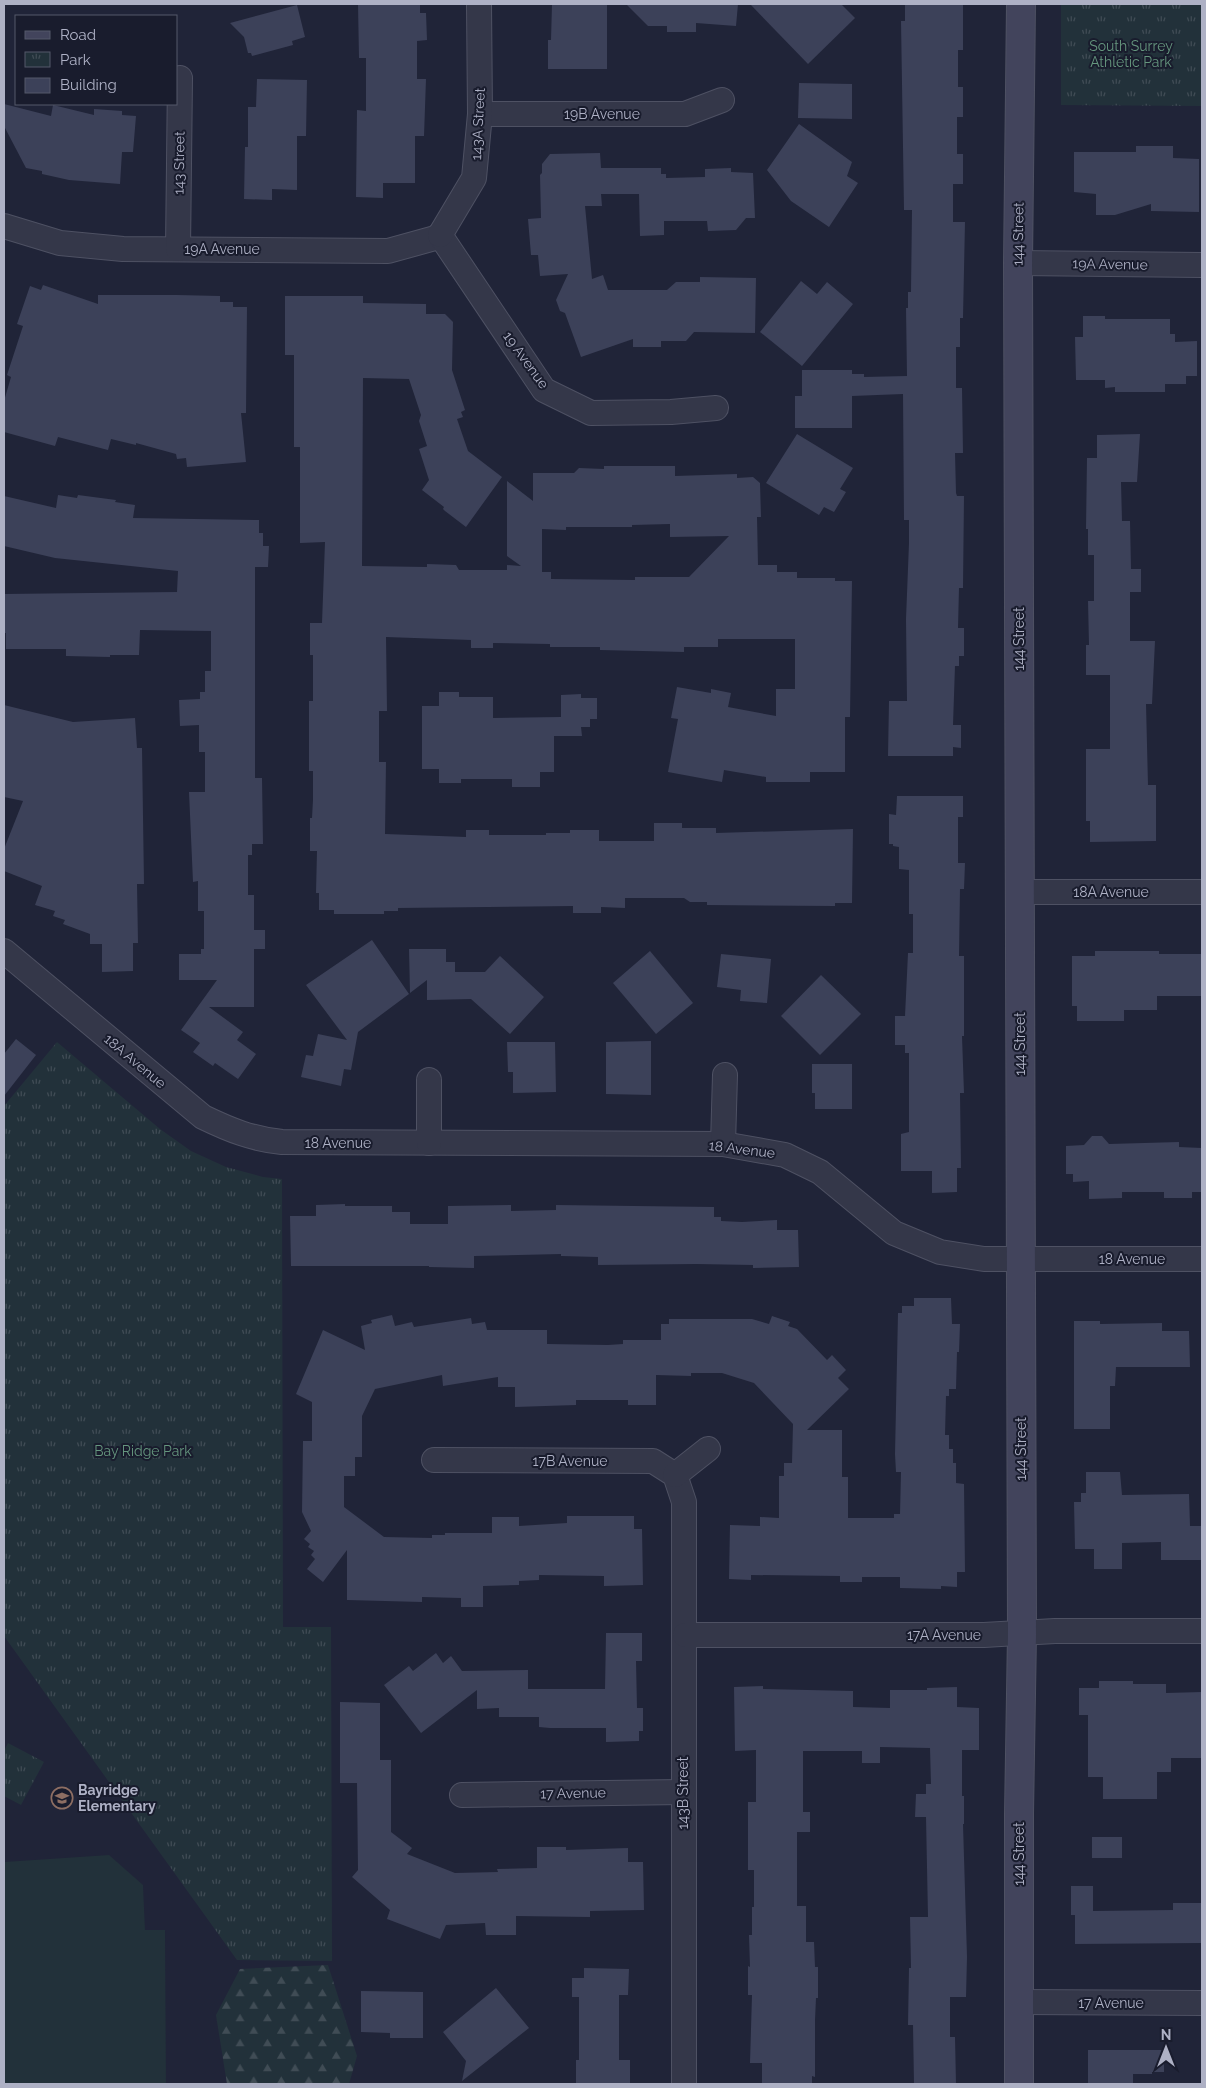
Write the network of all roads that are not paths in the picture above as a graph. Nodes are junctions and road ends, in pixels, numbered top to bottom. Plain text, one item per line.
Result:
1 (479, 4) edge
2 (1021, 4) edge
3 (180, 78) dead end
4 (722, 100) dead end
5 (480, 114) junction
6 (4, 226) edge
7 (440, 235) junction
8 (178, 249) junction
9 (1018, 263) junction
10 (1202, 264) edge
11 (716, 408) dead end
12 (1020, 892) junction
13 (1202, 892) edge
14 (4, 951) edge
15 (725, 1075) dead end
16 (429, 1080) dead end
17 (282, 1142) joint
18 (429, 1143) junction
19 (723, 1144) junction
20 (1021, 1259) junction
21 (1202, 1259) edge
22 (708, 1449) dead end
23 (434, 1460) dead end
24 (675, 1475) junction
25 (1202, 1631) edge
26 (1022, 1634) junction
27 (685, 1635) junction
28 (683, 1792) junction
29 (462, 1795) dead end
30 (1020, 2002) junction
31 (1202, 2003) edge
32 (684, 2084) edge
33 (1019, 2084) edge

1 - 5 street, 143A Street
2 - 9 street, 144 Street
3 - 8 street, 143 Street
4 - 5 street, 19B Avenue
5 - 7 street, 143A Street
6 - 8 street, 19A Avenue
7 - 8 street, 19A Avenue
7 - 11 street, 19 Avenue
9 - 10 street, 19A Avenue
9 - 12 street, 144 Street
12 - 13 street, 18A Avenue
12 - 20 street, 144 Street
14 - 17 street, 18A Avenue
15 - 19 street
16 - 18 street
17 - 18 street, 18 Avenue
18 - 19 street, 18 Avenue
19 - 20 street, 18 Avenue
20 - 21 street, 18 Avenue
20 - 26 street, 144 Street
22 - 24 street
23 - 24 street, 17B Avenue
24 - 27 street, 143B Street
25 - 26 street, 17A Avenue
26 - 27 street, 17A Avenue
26 - 30 street, 144 Street
27 - 28 street, 143B Street
28 - 29 street, 17 Avenue
28 - 32 street, 143B Street
30 - 31 street, 17 Avenue
30 - 33 street, 144 Street

